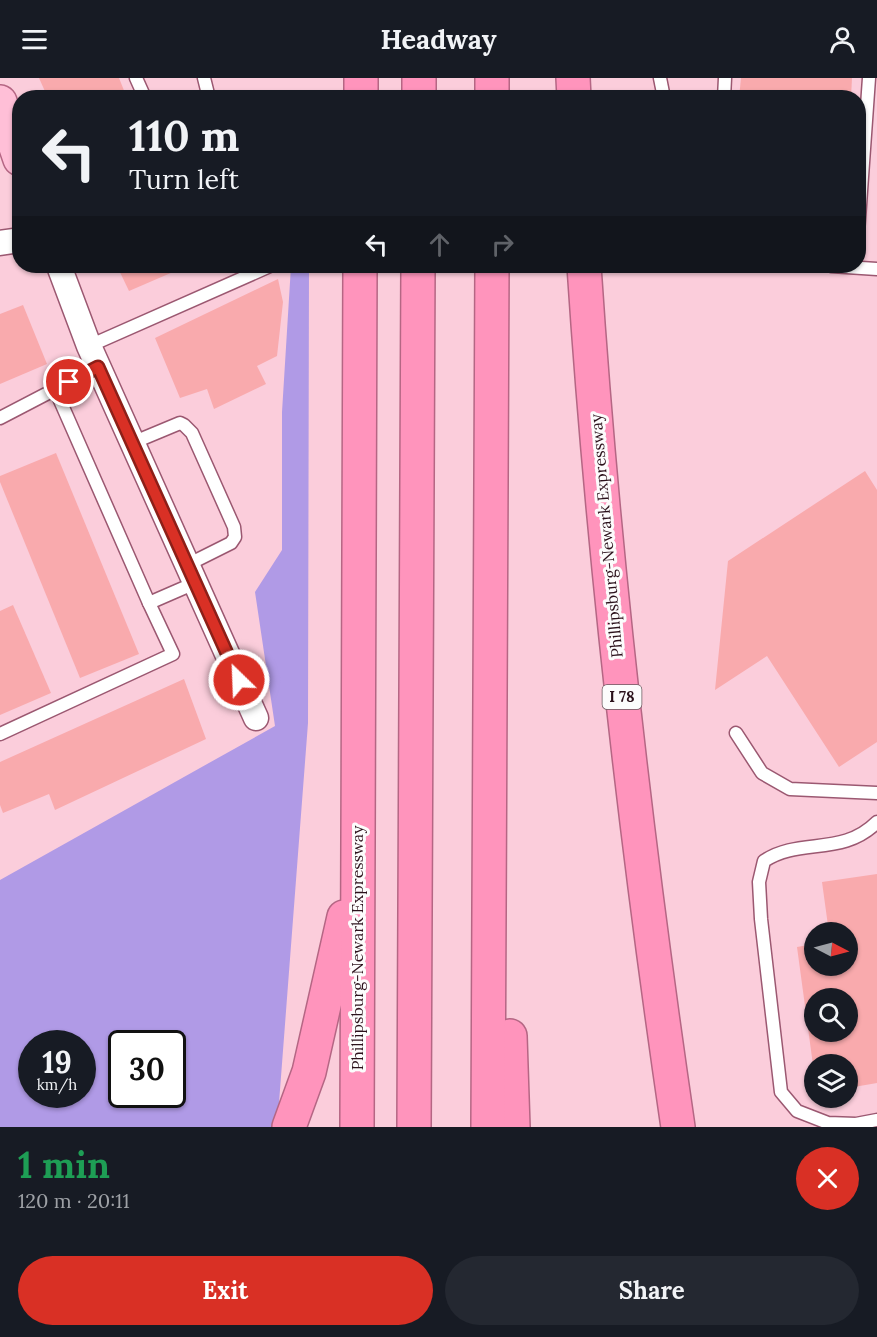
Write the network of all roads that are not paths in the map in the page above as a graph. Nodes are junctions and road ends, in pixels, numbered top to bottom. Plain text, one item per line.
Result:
1 (869, 78) edge
2 (0, 102) edge
3 (866, 120) edge
4 (12, 136) edge
5 (62, 273) edge
6 (256, 273) edge
7 (360, 273) edge
8 (418, 273) edge
9 (492, 273) edge
10 (585, 273) edge
11 (94, 357) junction
12 (55, 389) junction
13 (0, 418) edge
14 (132, 443) junction
15 (191, 574) junction
16 (149, 603) junction
17 (256, 718) dead end
18 (736, 733) dead end
19 (0, 734) edge
20 (489, 759) junction
21 (877, 793) edge
22 (877, 822) edge
23 (357, 857) junction
24 (643, 874) junction
25 (877, 1120) edge
26 (289, 1127) edge
27 (357, 1127) edge
28 (414, 1127) edge
29 (488, 1127) edge
30 (513, 1127) edge
31 (678, 1127) edge
32 (702, 1127) edge

1 - 3 lane
2 - 4 main road
5 - 11 street
6 - 11 lane
7 - 23 highway, Phillipsburg-Newark Expressway
8 - 28 highway
9 - 20 highway
10 - 24 highway, Phillipsburg-Newark Expressway / I 78
11 - 12 lane
11 - 14 street
12 - 13 lane
12 - 16 lane
14 - 15 street
14 - 15 lane
15 - 16 lane
15 - 17 street
16 - 19 lane
18 - 21 lane
20 - 29 highway
20 - 30 highway
22 - 25 lane
23 - 26 highway
23 - 27 highway, Phillipsburg-Newark Expressway
24 - 31 highway, Phillipsburg-Newark Expressway / I 78
24 - 32 highway

